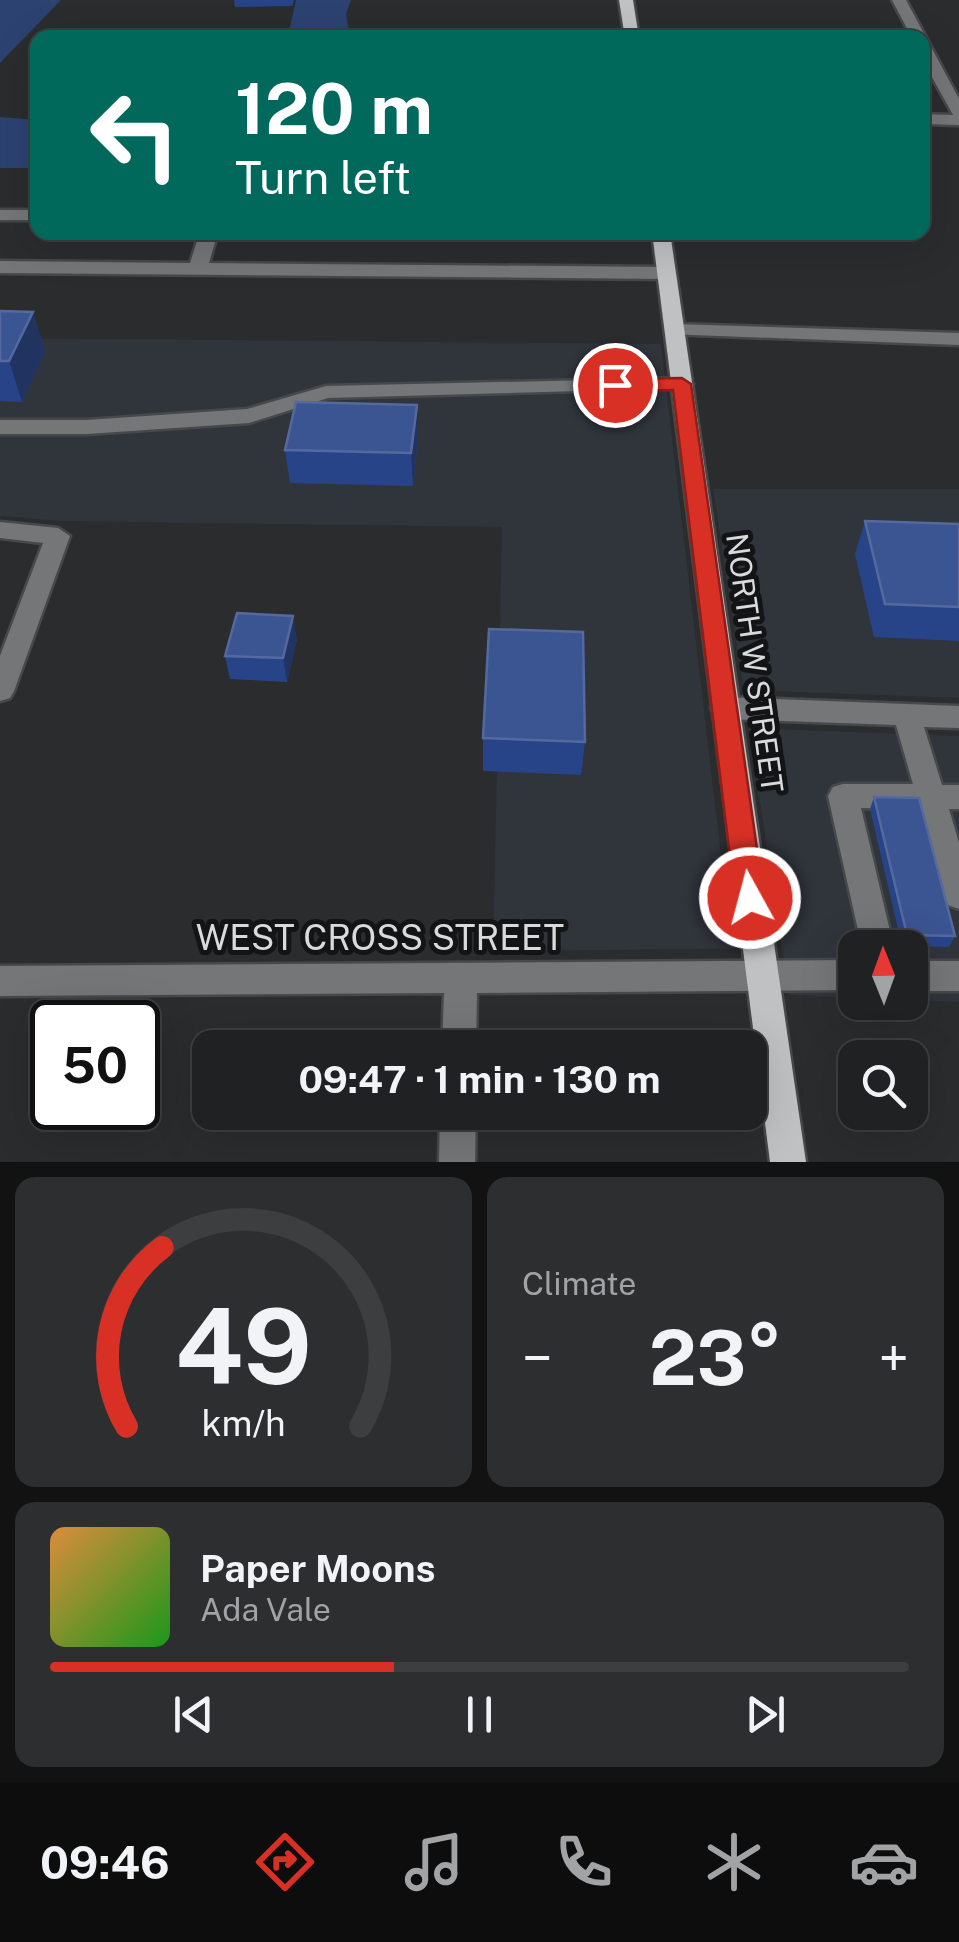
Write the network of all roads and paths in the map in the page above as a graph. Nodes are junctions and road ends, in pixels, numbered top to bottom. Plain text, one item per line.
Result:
1 (626, 0) edge
2 (899, 0) edge
3 (631, 30) edge
4 (915, 30) edge
5 (930, 60) edge
6 (959, 116) edge
7 (930, 118) edge
8 (0, 215) edge
9 (30, 215) edge
10 (207, 240) edge
11 (662, 240) edge
12 (0, 267) edge
13 (198, 269) junction
14 (667, 273) junction
15 (674, 330) junction
16 (959, 338) edge
17 (682, 384) junction
18 (0, 427) edge
19 (0, 530) edge
20 (0, 691) edge
21 (725, 708) junction
22 (908, 715) junction
23 (959, 717) edge
24 (937, 814) edge
25 (949, 888) edge
26 (881, 927) edge
27 (760, 975) junction
28 (838, 976) edge
29 (928, 976) edge
30 (959, 976) edge
31 (460, 978) junction
32 (0, 980) edge
33 (459, 1030) edge
34 (458, 1130) edge
35 (457, 1162) edge
36 (788, 1162) edge

1 - 3 main road
2 - 4 street
5 - 6 street
6 - 7 street
8 - 9 street
10 - 13 street
11 - 14 main road, NORTH W STREET
12 - 13 street
13 - 14 street
14 - 15 main road, NORTH W STREET
15 - 16 street
15 - 17 main road, NORTH W STREET
17 - 18 street
17 - 21 main road, NORTH W STREET
19 - 20 street
21 - 22 street
21 - 27 main road, NORTH W STREET
22 - 23 street
22 - 24 street
24 - 25 street
24 - 26 street
27 - 28 street, WEST CROSS STREET
27 - 31 street, WEST CROSS STREET
27 - 36 main road, NORTH W STREET
29 - 30 street
31 - 32 street, WEST CROSS STREET
31 - 33 street
34 - 35 street

